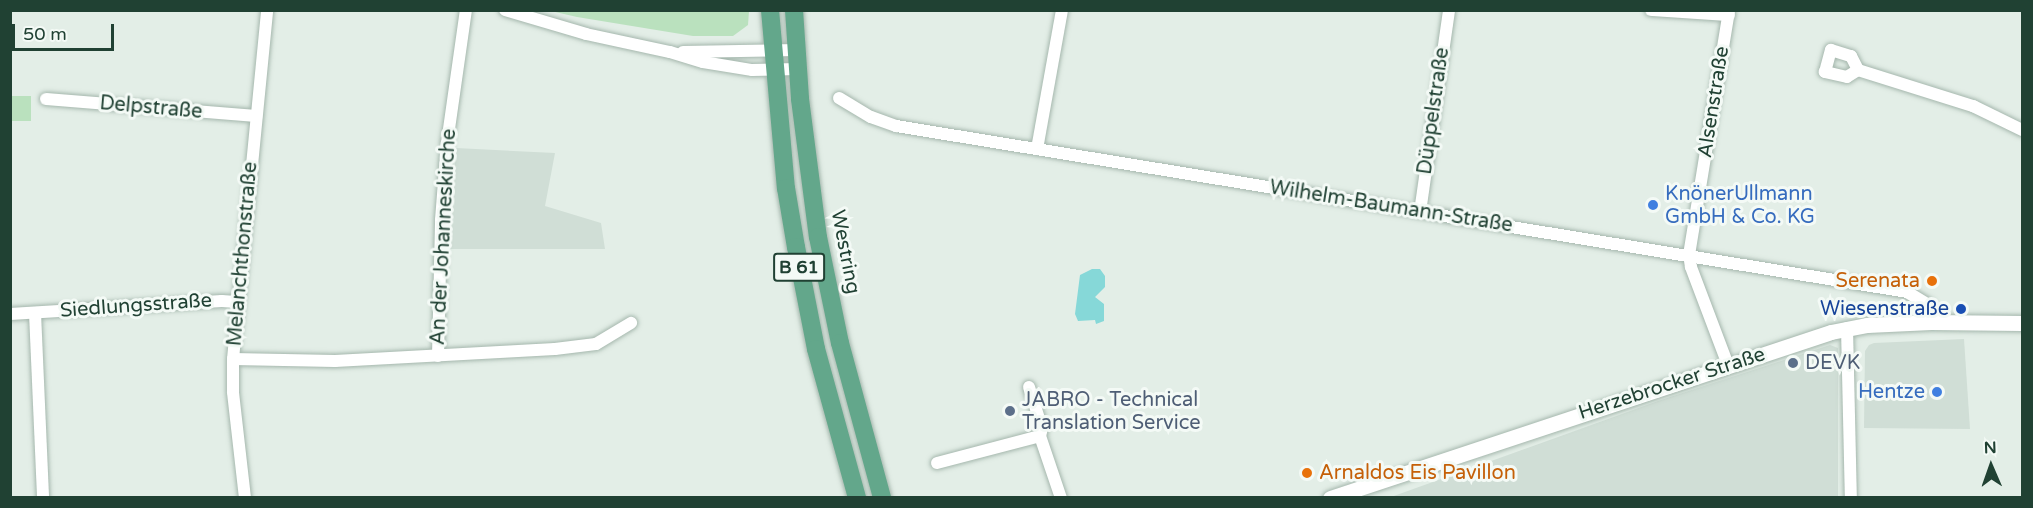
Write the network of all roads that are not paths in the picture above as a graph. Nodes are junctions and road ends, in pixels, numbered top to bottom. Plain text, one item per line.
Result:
1 (267, 10) edge
2 (466, 10) edge
3 (505, 10) edge
4 (770, 10) edge
5 (794, 10) edge
6 (1062, 10) edge
7 (1449, 10) edge
8 (1651, 10) edge
9 (1729, 13) edge
10 (772, 50) junction
11 (797, 50) junction
12 (670, 52) junction
13 (798, 69) junction
14 (774, 70) junction
15 (1858, 70) dead end
16 (839, 98) dead end
17 (46, 99) dead end
18 (256, 116) junction
19 (2022, 130) edge
20 (1037, 149) junction
21 (1420, 212) junction
22 (1689, 255) junction
23 (236, 302) junction
24 (35, 313) junction
25 (10, 314) edge
26 (1931, 322) junction
27 (2022, 322) edge
28 (632, 323) dead end
29 (1847, 328) junction
30 (438, 356) junction
31 (233, 359) junction
32 (1728, 365) junction
33 (1029, 387) dead end
34 (1040, 436) junction
35 (938, 463) dead end
36 (43, 498) edge
37 (245, 498) edge
38 (857, 498) edge
39 (882, 498) edge
40 (1061, 498) edge
41 (1330, 498) edge
42 (1851, 498) edge

1 - 18 street, Melanchthonstraße
2 - 30 street, An der Johanneskirche
3 - 12 street
4 - 10 main road, B 61
5 - 11 main road, Westring / B 61
6 - 20 street
7 - 21 street, Düppelstraße
8 - 9 street
9 - 22 street, Alsenstraße
10 - 11 street
10 - 12 street
10 - 14 main road, B 61
11 - 13 main road, Westring / B 61
12 - 14 street
13 - 14 street
13 - 39 main road, Westring / B 61
14 - 38 main road, B 61
15 - 19 street
16 - 20 street, Wilhelm-Baumann-Straße
17 - 18 street, Delpstraße
18 - 23 street, Melanchthonstraße
20 - 21 street, Wilhelm-Baumann-Straße
21 - 22 street, Wilhelm-Baumann-Straße
22 - 26 street, Wilhelm-Baumann-Straße
22 - 32 street, Alsenstraße
23 - 24 street, Siedlungsstraße
23 - 31 street, Melanchthonstraße
24 - 25 street, Siedlungsstraße
24 - 36 street, Siedlungsstraße
26 - 27 street, Herzebrocker Straße
26 - 29 street, Herzebrocker Straße
28 - 30 street, An der Johanneskirche
29 - 32 street, Herzebrocker Straße
29 - 42 street
30 - 31 street, An der Johanneskirche
31 - 37 street, Melanchthonstraße
32 - 41 street, Herzebrocker Straße
33 - 34 street
34 - 35 street
34 - 40 street

